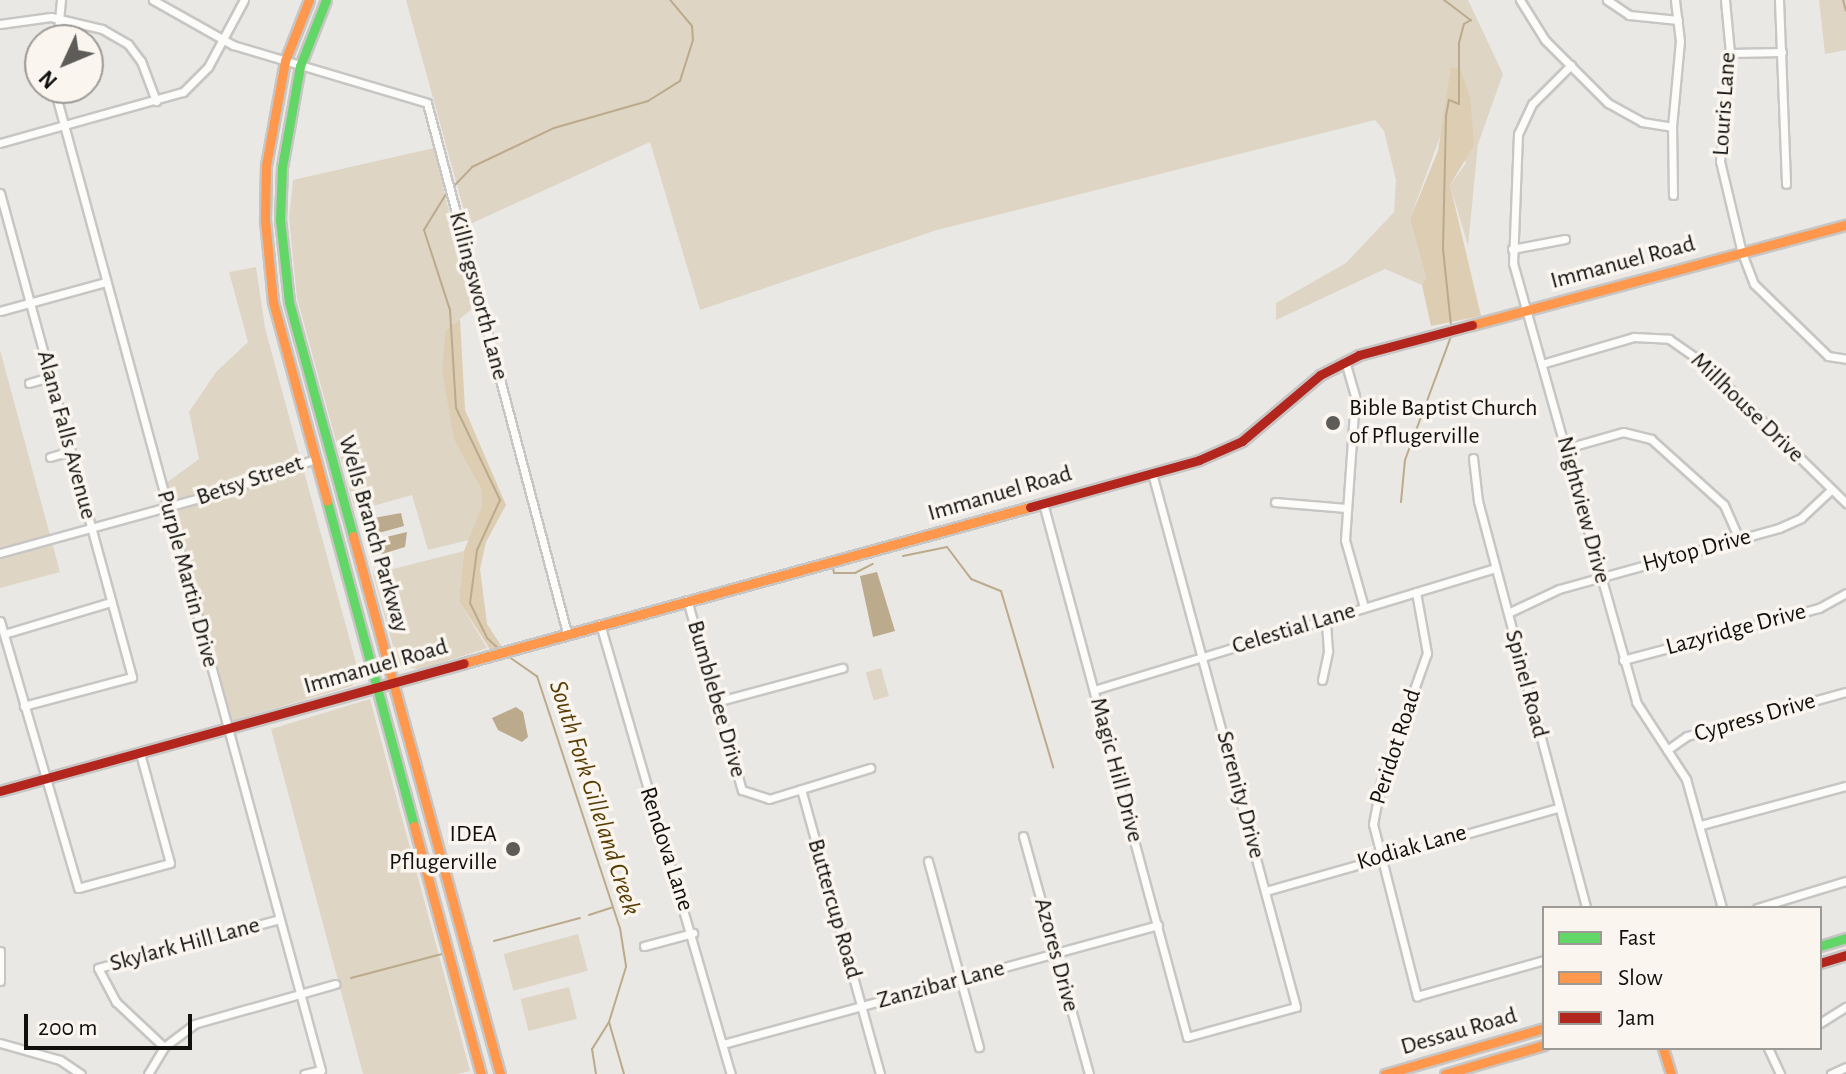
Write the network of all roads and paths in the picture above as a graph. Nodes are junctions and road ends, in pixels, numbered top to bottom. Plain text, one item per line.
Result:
1 (61, 0) edge
2 (153, 0) edge
3 (244, 0) edge
4 (309, 0) edge
5 (326, 0) edge
6 (1520, 0) edge
7 (1607, 0) edge
8 (1675, 0) edge
9 (1725, 0) edge
10 (1779, 0) edge
11 (60, 18) junction
12 (1678, 20) junction
13 (0, 24) edge
14 (59, 24) edge
15 (221, 39) junction
16 (1782, 52) junction
17 (1730, 53) junction
18 (285, 61) junction
19 (1571, 65) junction
20 (300, 66) junction
21 (156, 101) junction
22 (58, 104) edge
23 (64, 126) junction
24 (1672, 127) junction
25 (0, 143) edge
26 (1786, 184) dead end
27 (0, 193) edge
28 (1673, 195) dead end
29 (1846, 225) edge
30 (1565, 239) dead end
31 (1512, 249) junction
32 (1742, 253) junction
33 (106, 282) junction
34 (30, 303) junction
35 (1530, 308) junction
36 (0, 311) edge
37 (1846, 359) edge
38 (1345, 361) junction
39 (1545, 363) junction
40 (50, 377) junction
41 (29, 383) dead end
42 (1567, 448) junction
43 (71, 451) junction
44 (50, 457) dead end
45 (1473, 458) dead end
46 (315, 459) junction
47 (1152, 473) junction
48 (1832, 489) junction
49 (1275, 502) dead end
50 (1043, 503) junction
51 (1846, 503) edge
52 (167, 508) junction
53 (1346, 508) junction
54 (91, 527) junction
55 (1739, 539) junction
56 (0, 553) edge
57 (1495, 568) junction
58 (1600, 577) junction
59 (1416, 592) junction
60 (1846, 593) edge
61 (687, 600) junction
62 (111, 602) junction
63 (1364, 607) junction
64 (1508, 613) junction
65 (1326, 619) junction
66 (0, 621) edge
67 (600, 624) junction
68 (567, 633) junction
69 (4, 634) junction
70 (1202, 657) junction
71 (1623, 660) junction
72 (842, 668) dead end
73 (1322, 680) dead end
74 (393, 683) junction
75 (377, 687) junction
76 (1094, 690) junction
77 (1846, 692) edge
78 (716, 702) junction
79 (24, 706) junction
80 (228, 729) junction
81 (1667, 750) junction
82 (140, 753) junction
83 (870, 768) dead end
84 (48, 778) junction
85 (1846, 786) edge
86 (801, 789) junction
87 (0, 791) edge
88 (1558, 808) junction
89 (1701, 825) junction
90 (1023, 836) dead end
91 (1378, 856) junction
92 (928, 861) dead end
93 (1846, 881) edge
94 (1266, 891) junction
95 (1585, 906) edge
96 (1721, 906) edge
97 (1764, 906) edge
98 (280, 919) junction
99 (1158, 925) junction
100 (693, 933) junction
101 (1844, 939) edge
102 (1822, 945) edge
103 (644, 946) dead end
104 (465, 947) junction
105 (0, 951) edge
106 (448, 952) junction
107 (1056, 953) junction
108 (1846, 955) edge
109 (1542, 961) edge
110 (1822, 962) edge
111 (960, 980) junction
112 (0, 981) edge
113 (335, 984) dead end
114 (301, 995) junction
115 (862, 1006) junction
116 (1846, 1007) edge
117 (1822, 1022) edge
118 (1542, 1029) edge
119 (1187, 1037) joint
120 (0, 1043) edge
121 (723, 1044) junction
122 (1542, 1046) edge
123 (164, 1047) junction
124 (979, 1047) dead end
125 (1664, 1050) edge
126 (1769, 1050) edge
127 (496, 1073) edge
128 (81, 1074) edge
129 (148, 1074) edge
130 (304, 1074) edge
131 (481, 1074) edge
132 (731, 1074) edge
133 (880, 1074) edge
134 (1089, 1074) edge
135 (1385, 1074) edge
136 (1445, 1074) edge
137 (1671, 1074) edge
138 (1780, 1074) edge

1 - 11 street
2 - 15 street, Killingsworth Lane
3 - 15 street
4 - 18 street, Wells Branch Parkway
5 - 20 street, Wells Branch Parkway
6 - 19 street
7 - 12 street
8 - 12 street
9 - 17 street, Louris Lane
10 - 16 street
11 - 13 street
11 - 14 street
11 - 21 street
12 - 24 street
15 - 18 street, Killingsworth Lane
15 - 21 street
16 - 17 street
16 - 26 street
17 - 32 street, Louris Lane
18 - 20 street, Killingsworth Lane
18 - 46 street, Wells Branch Parkway
19 - 24 street
19 - 31 street, Nightview Drive
20 - 68 street, Killingsworth Lane
20 - 74 street, Wells Branch Parkway
21 - 23 street
22 - 23 street, Purple Martin Drive
23 - 25 street
23 - 33 street, Purple Martin Drive
24 - 28 street
27 - 34 street, Alana Falls Avenue
29 - 32 street, Immanuel Road
30 - 31 street
31 - 35 street, Nightview Drive
32 - 35 street, Immanuel Road
32 - 37 street, Louris Lane
33 - 34 street
33 - 52 street, Purple Martin Drive
34 - 36 street
34 - 40 street, Alana Falls Avenue
35 - 38 street, Immanuel Road
35 - 39 street, Nightview Drive
38 - 47 street, Immanuel Road
38 - 53 street
39 - 42 street, Nightview Drive
39 - 48 street, Millhouse Drive
40 - 41 street
40 - 43 street, Alana Falls Avenue
42 - 55 street
42 - 58 street, Nightview Drive
43 - 44 street
43 - 54 street, Alana Falls Avenue
45 - 57 street, Spinel Road
46 - 52 street, Betsy Street
46 - 75 street, Wells Branch Parkway
47 - 50 street, Immanuel Road
47 - 70 street, Serenity Drive
48 - 51 street, Millhouse Drive
48 - 55 street, Hytop Drive
49 - 53 street
50 - 61 street, Immanuel Road
50 - 76 street, Magic Hill Drive
52 - 54 street, Betsy Street
52 - 80 street, Purple Martin Drive
53 - 63 street
54 - 56 street, Betsy Street
54 - 62 street, Alana Falls Avenue
55 - 58 street, Hytop Drive
57 - 59 street, Celestial Lane
57 - 64 street, Spinel Road
58 - 64 street, Hytop Drive
58 - 71 street, Nightview Drive
59 - 63 street, Celestial Lane
59 - 91 street, Peridot Road
60 - 71 street, Lazyridge Drive
61 - 67 street, Immanuel Road
61 - 78 street, Bumblebee Drive
62 - 69 street
62 - 79 street, Alana Falls Avenue
63 - 65 street, Celestial Lane
64 - 88 street, Spinel Road
65 - 70 street, Celestial Lane
65 - 73 street
66 - 69 street
67 - 68 street, Immanuel Road
67 - 100 street, Rendova Lane
68 - 74 street, Immanuel Road
69 - 79 street
70 - 76 street, Celestial Lane
70 - 94 street, Serenity Drive
71 - 81 street, Nightview Drive
72 - 78 street
74 - 75 street, Immanuel Road
74 - 104 street, Wells Branch Parkway
75 - 80 street, Immanuel Road
75 - 106 street, Wells Branch Parkway
76 - 99 street, Magic Hill Drive
77 - 81 street, Cypress Drive
78 - 86 street, Bumblebee Drive
79 - 84 street
80 - 82 street, Immanuel Road
80 - 98 street, Purple Martin Drive
81 - 89 street, Nightview Drive
82 - 84 street, Immanuel Road
82 - 84 street
83 - 86 street
84 - 87 street, Immanuel Road
85 - 89 street
86 - 115 street, Buttercup Road
88 - 91 street, Kodiak Lane
88 - 95 street, Spinel Road
89 - 96 street, Nightview Drive
90 - 107 street, Azores Drive
91 - 94 street, Kodiak Lane
91 - 109 street, Peridot Road
92 - 111 street
93 - 97 street
94 - 119 street, Serenity Drive
98 - 114 street, Purple Martin Drive
98 - 123 street, Skylark Hill Lane
99 - 107 street, Zanzibar Lane
99 - 119 street, Magic Hill Drive
100 - 103 street
100 - 121 street, Rendova Lane
101 - 102 street
101 - 108 street
104 - 106 street
104 - 127 street, Wells Branch Parkway
105 - 112 street
106 - 131 street, Wells Branch Parkway
107 - 111 street, Zanzibar Lane
107 - 134 street, Azores Drive
108 - 110 street
111 - 115 street, Zanzibar Lane
111 - 124 street
113 - 114 street
114 - 123 street
114 - 130 street, Purple Martin Drive
115 - 121 street, Zanzibar Lane
115 - 133 street, Buttercup Road
116 - 117 street
118 - 135 street, Dessau Road
120 - 128 street
121 - 132 street, Rendova Lane
122 - 136 street, Dessau Road
123 - 129 street
125 - 137 street
126 - 138 street

